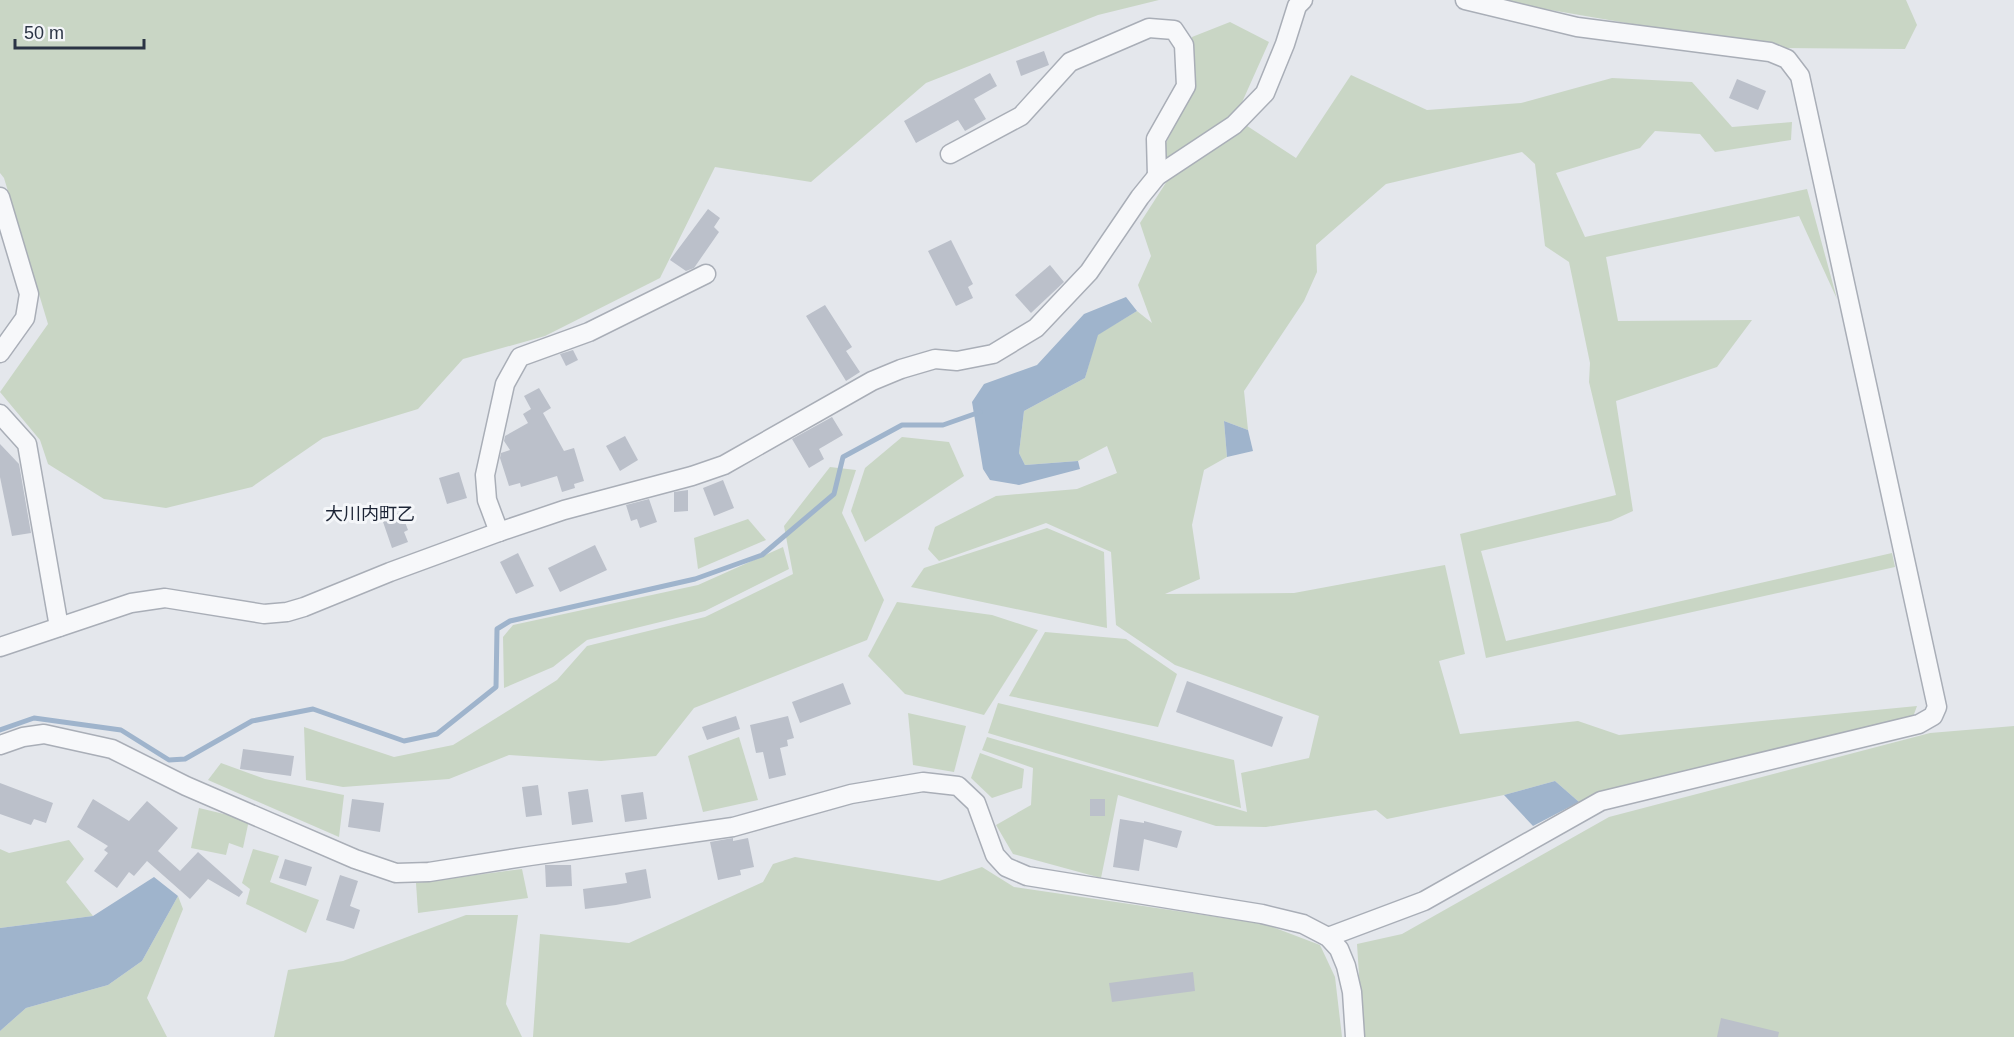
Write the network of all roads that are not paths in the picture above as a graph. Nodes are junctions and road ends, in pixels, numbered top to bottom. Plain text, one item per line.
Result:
1 (1303, 0) edge
2 (1465, 0) edge
3 (950, 154) dead end
4 (1157, 176) junction
5 (0, 197) edge
6 (706, 274) dead end
7 (0, 353) edge
8 (0, 414) edge
9 (500, 532) junction
10 (59, 627) junction
11 (0, 647) edge
12 (0, 745) edge
13 (1328, 937) junction
14 (1355, 1037) edge

1 - 4 street
2 - 13 street
3 - 4 street
4 - 9 street
5 - 7 street
6 - 9 street
8 - 10 street
9 - 10 street
10 - 11 street
12 - 13 street
13 - 14 street

